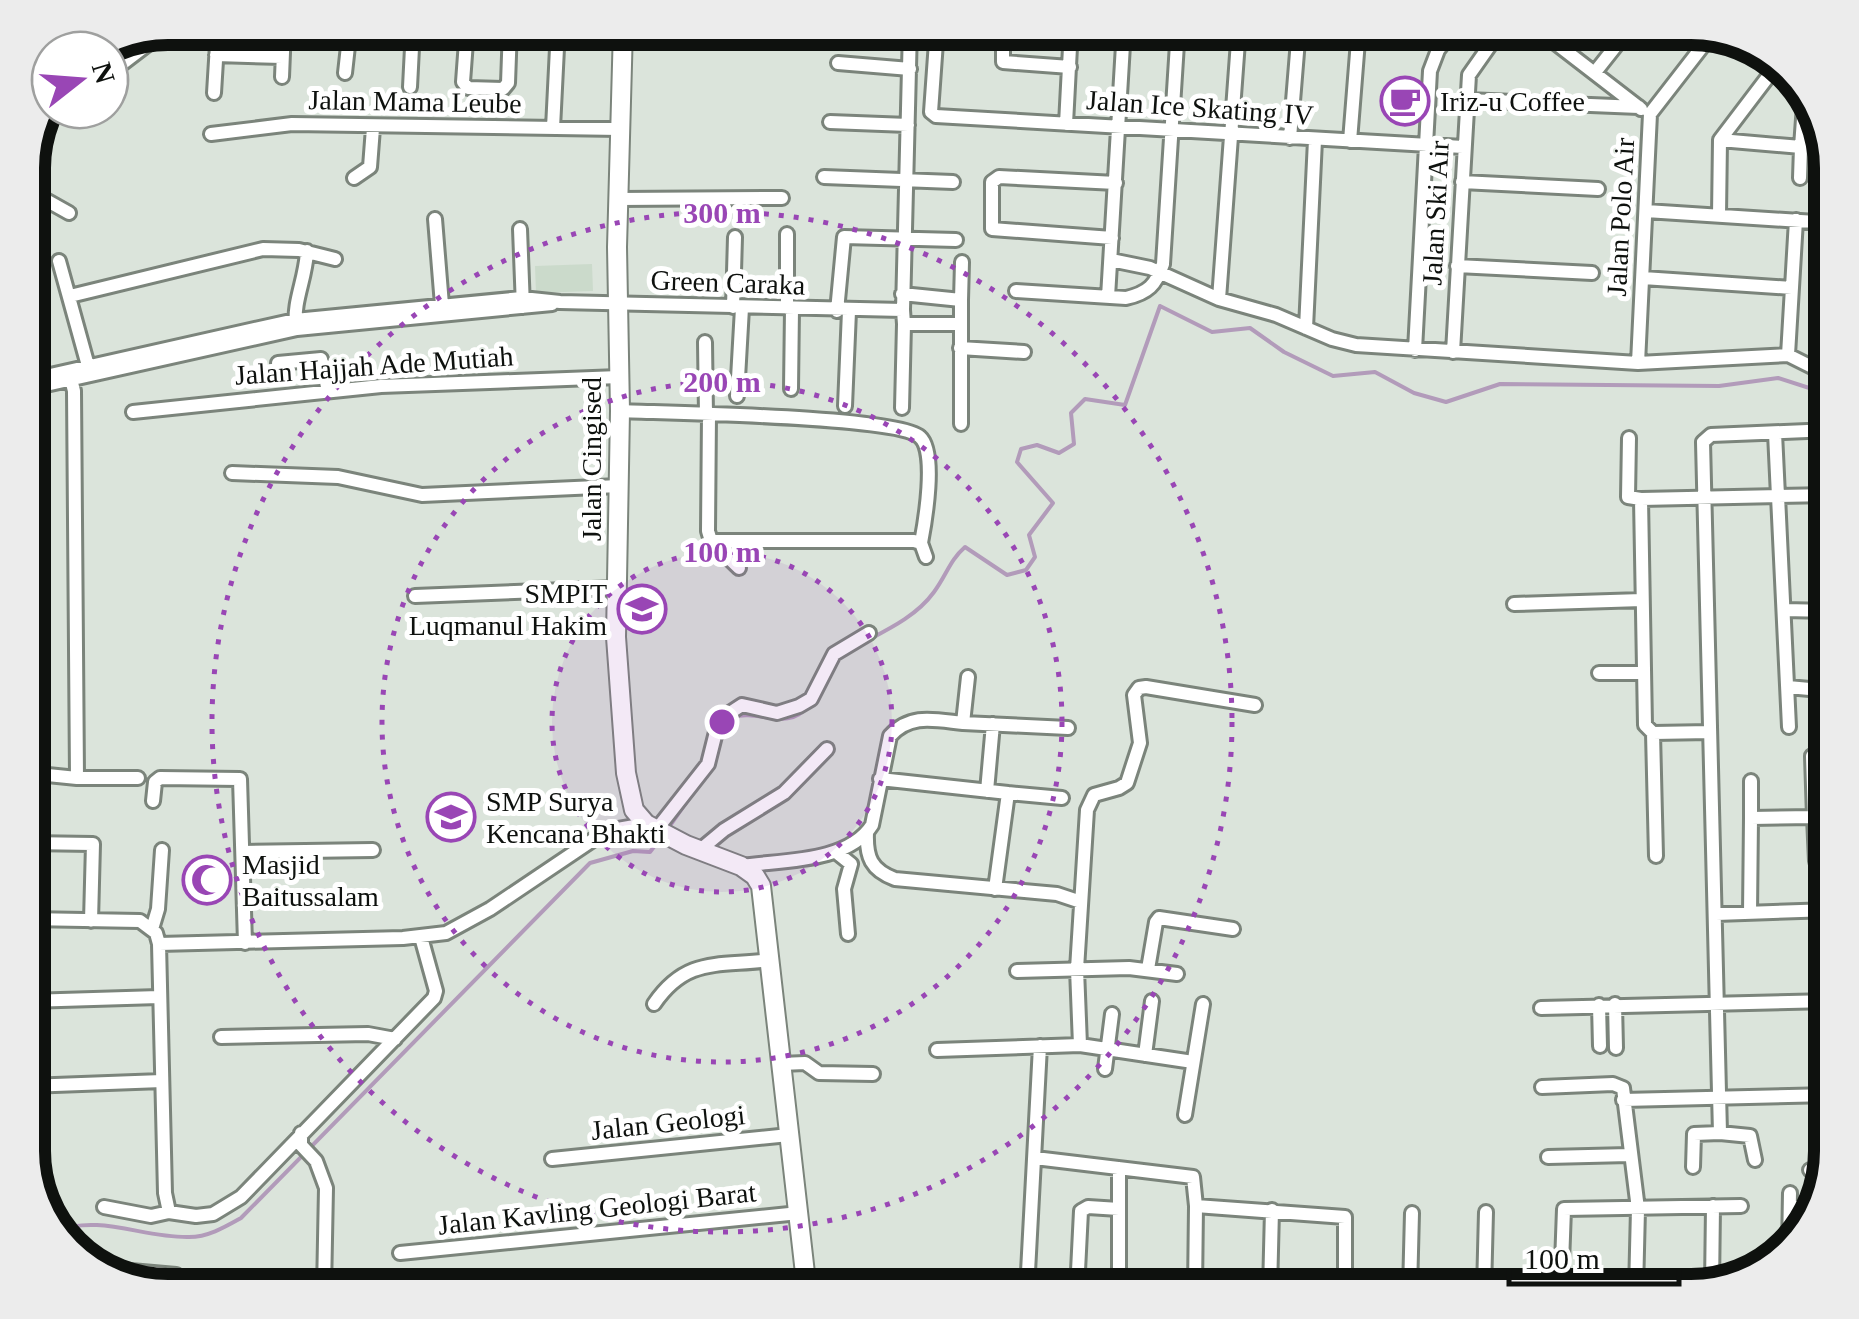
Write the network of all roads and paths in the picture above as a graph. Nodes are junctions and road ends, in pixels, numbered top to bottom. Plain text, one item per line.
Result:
1 (217, 45) edge
2 (283, 45) edge
3 (348, 45) edge
4 (412, 45) edge
5 (466, 45) edge
6 (509, 45) edge
7 (557, 45) edge
8 (622, 45) edge
9 (910, 45) edge
10 (936, 45) edge
11 (1003, 45) edge
12 (1071, 45) edge
13 (1123, 45) edge
14 (1177, 45) edge
15 (1239, 45) edge
16 (1298, 45) edge
17 (1358, 45) edge
18 (1443, 45) edge
19 (1490, 45) edge
20 (1560, 45) edge
21 (1617, 45) edge
22 (1702, 46) edge
23 (216, 55) junction
24 (282, 57) junction
25 (838, 63) dead end
26 (1070, 66) junction
27 (910, 69) junction
28 (1596, 71) junction
29 (345, 73) dead end
30 (1770, 74) edge
31 (282, 77) dead end
32 (410, 87) dead end
33 (214, 94) dead end
34 (1466, 100) junction
35 (1645, 111) junction
36 (1803, 119) edge
37 (830, 122) dead end
38 (1066, 124) junction
39 (908, 125) junction
40 (1119, 127) junction
41 (373, 128) junction
42 (554, 128) junction
43 (620, 129) junction
44 (1173, 131) junction
45 (211, 134) dead end
46 (1232, 135) junction
47 (1290, 138) junction
48 (1316, 140) junction
49 (1350, 140) junction
50 (1720, 140) junction
51 (1427, 144) junction
52 (1464, 147) junction
53 (1801, 147) junction
54 (824, 177) dead end
55 (354, 178) dead end
56 (1800, 178) dead end
57 (907, 182) junction
58 (953, 182) dead end
59 (1462, 182) junction
60 (1116, 183) junction
61 (1598, 189) dead end
62 (782, 198) dead end
63 (45, 199) edge
64 (618, 199) junction
65 (1646, 210) junction
66 (69, 212) dead end
67 (1718, 215) junction
68 (435, 219) dead end
69 (1796, 220) junction
70 (1814, 222) edge
71 (520, 230) dead end
72 (788, 234) dead end
73 (735, 237) dead end
74 (905, 238) junction
75 (1112, 238) junction
76 (956, 240) dead end
77 (307, 251) junction
78 (335, 258) dead end
79 (1111, 260) junction
80 (59, 261) dead end
81 (962, 262) dead end
82 (1457, 266) junction
83 (1160, 272) junction
84 (1592, 273) dead end
85 (1642, 278) junction
86 (1792, 288) junction
87 (1016, 290) dead end
88 (902, 294) junction
89 (70, 296) junction
90 (1108, 297) junction
91 (1220, 299) junction
92 (961, 300) junction
93 (526, 303) junction
94 (617, 303) junction
95 (442, 305) junction
96 (737, 307) junction
97 (789, 308) junction
98 (843, 311) junction
99 (410, 312) junction
100 (904, 317) junction
101 (296, 324) junction
102 (961, 324) junction
103 (1306, 328) junction
104 (705, 342) dead end
105 (960, 348) junction
106 (1415, 350) junction
107 (1024, 352) dead end
108 (1453, 352) junction
109 (1788, 355) junction
110 (278, 362) dead end
111 (1638, 363) junction
112 (1814, 368) edge
113 (89, 371) junction
114 (70, 375) junction
115 (619, 377) junction
116 (45, 378) edge
117 (45, 383) edge
118 (791, 389) dead end
119 (328, 391) junction
120 (737, 396) dead end
121 (846, 406) dead end
122 (902, 408) dead end
123 (620, 410) junction
124 (133, 412) dead end
125 (708, 416) junction
126 (961, 424) dead end
127 (1814, 431) edge
128 (1776, 433) junction
129 (1629, 438) dead end
130 (232, 474) dead end
131 (619, 486) junction
132 (1780, 495) junction
133 (1814, 495) edge
134 (1705, 498) junction
135 (1641, 500) junction
136 (711, 540) junction
137 (920, 543) junction
138 (926, 558) dead end
139 (739, 568) dead end
140 (618, 588) junction
141 (415, 596) dead end
142 (1642, 600) junction
143 (1514, 604) dead end
144 (1784, 610) junction
145 (1814, 611) edge
146 (869, 633) dead end
147 (1643, 672) junction
148 (1599, 673) dead end
149 (968, 677) dead end
150 (1788, 687) junction
151 (1814, 690) edge
152 (1255, 705) dead end
153 (964, 723) junction
154 (993, 724) junction
155 (1789, 726) dead end
156 (1068, 728) dead end
157 (1710, 732) junction
158 (1653, 733) junction
159 (827, 748) dead end
160 (1812, 756) dead end
161 (45, 775) edge
162 (77, 778) junction
163 (138, 778) dead end
164 (880, 779) junction
165 (1752, 781) dead end
166 (987, 791) junction
167 (1008, 794) junction
168 (1062, 798) dead end
169 (153, 801) dead end
170 (1814, 817) joint
171 (1752, 818) junction
172 (657, 829) junction
173 (866, 833) junction
174 (45, 843) edge
175 (162, 850) dead end
176 (373, 850) dead end
177 (700, 850) junction
178 (243, 852) junction
179 (837, 852) junction
180 (866, 854) junction
181 (1656, 856) dead end
182 (741, 866) junction
183 (994, 889) junction
184 (1081, 902) junction
185 (1814, 911) edge
186 (1750, 913) junction
187 (1716, 914) junction
188 (45, 920) edge
189 (91, 921) junction
190 (152, 928) junction
191 (1233, 929) dead end
192 (848, 934) dead end
193 (420, 936) junction
194 (159, 944) junction
195 (244, 944) junction
196 (770, 960) junction
197 (1076, 969) junction
198 (1148, 969) junction
199 (1017, 972) dead end
200 (1177, 974) dead end
201 (159, 997) junction
202 (45, 1000) edge
203 (1152, 1000) dead end
204 (1814, 1002) edge
205 (1717, 1003) junction
206 (654, 1004) dead end
207 (1203, 1004) dead end
208 (1615, 1004) junction
209 (1598, 1005) junction
210 (1541, 1008) dead end
211 (1112, 1014) dead end
212 (221, 1037) dead end
213 (395, 1039) junction
214 (1080, 1045) junction
215 (1040, 1046) junction
216 (1600, 1046) dead end
217 (1616, 1048) dead end
218 (937, 1050) dead end
219 (1108, 1050) junction
220 (1145, 1055) junction
221 (1192, 1062) junction
222 (781, 1064) junction
223 (1105, 1069) dead end
224 (874, 1074) dead end
225 (162, 1081) junction
226 (45, 1085) edge
227 (1542, 1087) dead end
228 (1814, 1094) edge
229 (1720, 1097) junction
230 (1624, 1100) junction
231 (1185, 1116) dead end
232 (1720, 1132) junction
233 (789, 1135) junction
234 (305, 1145) junction
235 (1630, 1155) junction
236 (1548, 1157) dead end
237 (1036, 1158) junction
238 (552, 1159) dead end
239 (1755, 1160) dead end
240 (1693, 1167) dead end
241 (1118, 1168) junction
242 (1802, 1204) edge
243 (1196, 1206) junction
244 (1713, 1206) junction
245 (1740, 1206) dead end
246 (104, 1207) dead end
247 (1119, 1209) junction
248 (1638, 1209) junction
249 (1272, 1210) junction
250 (169, 1212) junction
251 (799, 1212) junction
252 (1486, 1212) dead end
253 (1412, 1213) dead end
254 (1789, 1225) edge
255 (400, 1253) dead end
256 (147, 1272) edge
257 (1712, 1272) edge
258 (176, 1274) edge
259 (324, 1274) edge
260 (806, 1274) edge
261 (1028, 1274) edge
262 (1078, 1274) edge
263 (1118, 1274) edge
264 (1194, 1274) edge
265 (1270, 1274) edge
266 (1345, 1274) edge
267 (1410, 1274) edge
268 (1484, 1274) edge
269 (1562, 1274) edge
270 (1636, 1274) edge

1 - 23 street
2 - 24 street
3 - 29 street
4 - 32 street
5 - 6 street
7 - 42 street
8 - 43 main road, Jalan Cingised
9 - 27 street
10 - 38 street, Jalan Ice Skating IV
11 - 26 street
12 - 26 street
13 - 40 street
14 - 44 street
15 - 46 street
16 - 47 street
17 - 49 street
18 - 51 street, Jalan Ski Air
19 - 34 street, Jalan Ski Air
20 - 28 street
21 - 28 street
22 - 35 street, Jalan Polo Air
23 - 24 street
23 - 33 street
24 - 31 street
25 - 27 street
26 - 38 street
27 - 39 street
28 - 35 street
30 - 50 street
34 - 35 street
34 - 52 street, Jalan Ski Air
35 - 65 street, Jalan Polo Air
36 - 53 street
37 - 39 street
38 - 40 street, Jalan Ice Skating IV
39 - 57 street
40 - 44 street, Jalan Ice Skating IV
40 - 60 street
41 - 42 street, Jalan Mama Leube
41 - 45 street, Jalan Mama Leube
41 - 55 street
42 - 43 street, Jalan Mama Leube
43 - 64 main road, Jalan Cingised
44 - 46 street, Jalan Ice Skating IV
44 - 83 street
46 - 47 street, Jalan Ice Skating IV
46 - 91 street
47 - 48 street, Jalan Ice Skating IV
48 - 49 street, Jalan Ice Skating IV
48 - 103 street
49 - 51 street, Jalan Ice Skating IV
50 - 53 street
50 - 67 street
51 - 52 street, Jalan Ice Skating IV
51 - 106 street, Jalan Ski Air
52 - 59 street, Jalan Ski Air
53 - 56 street
54 - 57 street
57 - 58 street
57 - 74 street
59 - 61 street
59 - 82 street, Jalan Ski Air
60 - 75 street
60 - 75 street
62 - 64 street
63 - 66 street
64 - 94 main road, Jalan Cingised
65 - 67 street
65 - 85 street, Jalan Polo Air
67 - 69 street
68 - 95 street
69 - 70 street
69 - 86 street
71 - 93 street
72 - 97 street
73 - 96 street
74 - 76 street
74 - 88 street
74 - 98 street
75 - 79 street
77 - 78 street
77 - 89 street
77 - 101 street
79 - 83 street
79 - 90 street
80 - 89 street
81 - 92 street
82 - 84 street
82 - 108 street, Jalan Ski Air
83 - 90 street
83 - 91 street
85 - 86 street
85 - 111 street, Jalan Polo Air
86 - 109 street
87 - 90 street
88 - 92 street
88 - 100 street
89 - 113 street
91 - 103 street
92 - 102 street
93 - 94 street, Green Caraka
93 - 95 street
93 - 99 street
94 - 96 street, Green Caraka
94 - 115 main road, Jalan Cingised
95 - 99 street
96 - 97 street, Green Caraka
96 - 120 street
97 - 98 street, Green Caraka
97 - 118 street
98 - 100 street, Green Caraka
98 - 121 street
99 - 101 street
100 - 102 street, Green Caraka
100 - 122 street
101 - 113 street
102 - 105 street
103 - 106 street
104 - 125 street
105 - 107 street
105 - 126 street
106 - 108 street
108 - 111 street
109 - 111 street
109 - 112 street
110 - 119 street
113 - 114 street
114 - 116 street
114 - 117 street
114 - 162 street
115 - 119 street, Jalan Hajjah Ade Mutiah
115 - 123 main road, Jalan Cingised
119 - 124 street, Jalan Hajjah Ade Mutiah
123 - 125 street
123 - 131 main road, Jalan Cingised
125 - 136 street
125 - 137 street
127 - 128 street
128 - 132 street
128 - 134 street
129 - 135 street
130 - 131 street
131 - 140 main road, Jalan Cingised
132 - 133 street
132 - 134 street
132 - 144 street
134 - 135 street
134 - 157 street
135 - 142 street
136 - 137 street
136 - 139 street
137 - 138 street
140 - 141 street
140 - 172 main road, Jalan Cingised
142 - 143 street
142 - 147 street
144 - 145 street
144 - 150 street
146 - 172 street
147 - 148 street
147 - 158 street
149 - 153 street
150 - 151 street
150 - 155 street
152 - 184 street
153 - 154 street
153 - 164 street
154 - 156 street
154 - 166 street
157 - 158 street
157 - 187 street
158 - 181 street
159 - 177 street
160 - 170 street
161 - 162 street
162 - 163 street
164 - 166 street
164 - 173 street
165 - 171 street
166 - 167 street
167 - 168 street
167 - 183 street
169 - 178 street
170 - 171 street
171 - 186 street
172 - 177 main road
172 - 193 street
173 - 179 street
173 - 180 street
174 - 189 street
175 - 190 street
176 - 178 street
177 - 182 main road
178 - 195 street
179 - 180 street
179 - 182 street
179 - 192 street
180 - 183 street
182 - 196 main road
183 - 184 street
184 - 197 street
185 - 186 street
186 - 187 street
187 - 205 street
188 - 189 street
189 - 190 street
190 - 194 street
191 - 198 street
193 - 195 street
193 - 213 street
194 - 195 street
194 - 201 street
196 - 206 street
196 - 222 main road
197 - 198 street
197 - 199 street
197 - 214 street
198 - 200 street
201 - 202 street
201 - 225 street
203 - 220 street
204 - 205 street
205 - 208 street
205 - 229 street
207 - 221 street
208 - 209 street
208 - 217 street
209 - 210 street
209 - 216 street
211 - 219 street
212 - 213 street
213 - 234 street
214 - 215 street
214 - 219 street
215 - 218 street
215 - 237 street
219 - 220 street
219 - 223 street
220 - 221 street
221 - 231 street
222 - 224 street
222 - 233 main road
225 - 226 street
225 - 250 street
227 - 230 street
228 - 229 street
229 - 230 street
229 - 232 street
230 - 235 street
232 - 239 street
232 - 240 street
233 - 238 street, Jalan Geologi
233 - 251 main road
234 - 250 street
234 - 259 street
235 - 236 street
235 - 248 street
237 - 241 street
237 - 261 street
241 - 243 street
241 - 247 street
242 - 254 street
243 - 249 street
243 - 264 street
244 - 245 street
244 - 248 street
244 - 257 street
246 - 250 street
247 - 262 street
247 - 263 street
248 - 269 street
248 - 270 street
249 - 265 street
249 - 266 street
251 - 255 street, Jalan Kavling Geologi Barat
251 - 260 main road
252 - 268 street
253 - 267 street
256 - 258 street

